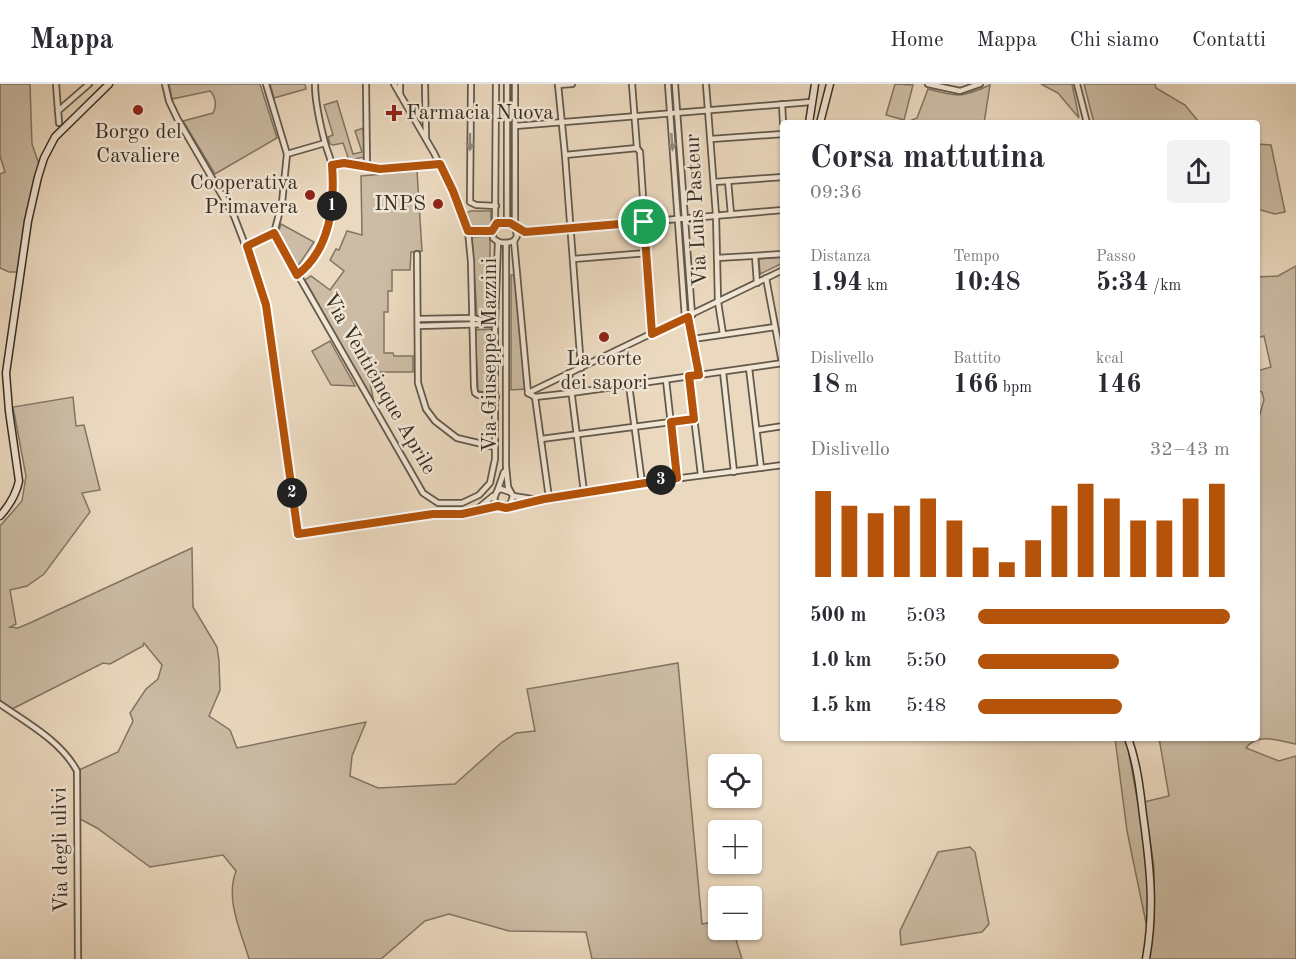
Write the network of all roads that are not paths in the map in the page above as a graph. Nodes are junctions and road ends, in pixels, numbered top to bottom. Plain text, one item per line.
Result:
1 (56, 84) edge
2 (89, 84) edge
3 (109, 84) edge
4 (165, 84) edge
5 (266, 84) edge
6 (315, 84) edge
7 (366, 84) edge
8 (394, 84) edge
9 (400, 84) edge
10 (425, 84) edge
11 (471, 84) edge
12 (496, 84) edge
13 (507, 84) edge
14 (515, 84) edge
15 (558, 84) edge
16 (572, 84) edge
17 (632, 84) edge
18 (668, 84) edge
19 (675, 84) edge
20 (706, 84) edge
21 (815, 84) edge
22 (830, 84) edge
23 (928, 84) edge
24 (980, 84) edge
25 (1077, 84) edge
26 (944, 86) edge
27 (400, 94) junction
28 (811, 102) junction
29 (782, 104) junction
30 (57, 111) junction
31 (708, 111) junction
32 (670, 113) junction
33 (677, 113) junction
34 (634, 116) junction
35 (783, 120) edge
36 (809, 120) edge
37 (821, 120) edge
38 (1086, 120) edge
39 (562, 122) junction
40 (58, 123) dead end
41 (516, 126) junction
42 (780, 134) edge
43 (711, 139) junction
44 (426, 140) junction
45 (325, 143) junction
46 (637, 148) junction
47 (286, 154) junction
48 (565, 155) junction
49 (440, 164) junction
50 (332, 165) junction
51 (367, 168) junction
52 (780, 177) edge
53 (728, 181) junction
54 (714, 182) junction
55 (496, 206) junction
56 (780, 210) edge
57 (732, 214) junction
58 (716, 215) junction
59 (685, 218) junction
60 (678, 219) junction
61 (507, 222) junction
62 (644, 222) junction
63 (497, 223) junction
64 (516, 227) junction
65 (571, 228) junction
66 (468, 231) junction
67 (492, 231) junction
68 (525, 232) junction
69 (274, 233) junction
70 (516, 238) junction
71 (498, 242) junction
72 (506, 243) junction
73 (247, 246) junction
74 (646, 253) junction
75 (417, 254) dead end
76 (780, 254) edge
77 (755, 256) junction
78 (717, 258) junction
79 (573, 259) junction
80 (780, 271) edge
81 (297, 275) junction
82 (766, 278) junction
83 (757, 283) junction
84 (718, 302) junction
85 (688, 317) junction
86 (472, 318) junction
87 (418, 319) junction
88 (495, 323) junction
89 (418, 326) junction
90 (472, 326) junction
91 (775, 327) junction
92 (652, 334) junction
93 (723, 334) junction
94 (693, 339) junction
95 (780, 353) edge
96 (780, 363) edge
97 (581, 368) junction
98 (749, 368) junction
99 (723, 372) junction
100 (569, 373) junction
101 (699, 375) junction
102 (689, 376) junction
103 (666, 380) junction
104 (629, 385) junction
105 (528, 393) junction
106 (571, 393) junction
107 (496, 397) junction
108 (535, 397) junction
109 (694, 419) junction
110 (671, 422) junction
111 (634, 426) junction
112 (780, 426) edge
113 (758, 430) junction
114 (576, 434) junction
115 (541, 438) junction
116 (495, 447) junction
117 (780, 465) edge
118 (506, 466) junction
119 (761, 468) junction
120 (734, 472) junction
121 (701, 476) junction
122 (677, 478) junction
123 (642, 483) junction
124 (584, 492) junction
125 (495, 493) junction
126 (512, 494) junction
127 (547, 498) junction
128 (498, 506) junction
129 (510, 506) junction
130 (474, 511) junction
131 (0, 516) edge
132 (0, 704) edge
133 (1129, 741) edge
134 (78, 959) edge
135 (1146, 959) edge

1 - 30 street
2 - 30 street
3 - 131 main road
4 - 73 street
5 - 47 street
6 - 45 street
7 - 51 street
8 - 27 street
9 - 27 street
10 - 44 street
11 -> 55 street
12 - 55 street
13 - 61 street
14 - 41 street
15 - 16 street
15 - 39 street
17 - 34 street
18 - 32 street
19 - 33 street
20 - 31 street, Via Luis Pasteur
21 - 28 main road
22 - 37 main road
23 - 26 street
24 - 26 street
25 - 38 street
27 - 44 street
28 - 29 street
28 - 36 main road
29 - 31 street
29 - 35 street
30 - 40 street
31 - 33 street
31 - 43 street, Via Luis Pasteur
32 - 33 street
32 - 34 street
32 -> 60 street
33 - 59 street
34 - 39 street
34 - 46 street
39 - 41 street
39 - 48 street
41 - 64 street
42 - 43 street
43 - 54 street, Via Luis Pasteur
44 - 49 street
45 - 47 street
45 - 50 street
46 - 48 street
46 - 62 street
47 - 69 street
48 - 65 street
49 - 51 street
49 - 66 street
50 - 51 street
50 - 81 street
52 - 53 street
53 - 54 street
53 - 57 street, Via Luis Pasteur
54 - 58 street, Via Luis Pasteur
55 - 63 street
56 - 57 street
57 - 58 street
58 - 59 street
58 - 78 street, Via Luis Pasteur
59 - 60 street
59 - 85 street
60 - 62 street
60 - 85 street
61 - 63 street
61 - 64 street
62 - 65 street
62 - 74 street
63 - 67 street
64 - 68 street
64 - 70 street
65 - 68 street
65 - 79 street
66 - 67 street
66 - 86 street
67 - 71 street
68 - 70 street
69 - 73 street
69 - 81 street, Via Venticinque Aprile
70 - 72 street
70 - 105 street
71 - 72 street
71 - 88 street, Via Venticinque Aprile
72 - 118 street, Via Giuseppe Mazzini
73 - 130 street
74 - 79 street
74 - 92 street
75 - 87 street
76 - 77 street
77 - 78 street
77 - 83 street
78 - 84 street, Via Luis Pasteur
79 - 97 street
80 - 82 street
81 - 116 street, Via Venticinque Aprile
82 - 83 street
82 - 91 street
83 - 84 street
84 - 85 street
84 - 93 street, Via Luis Pasteur
85 - 92 street
85 - 94 street
86 - 87 street
86 - 88 street
86 - 90 street
87 - 89 street
88 - 90 street
88 - 107 street, Via Venticinque Aprile
89 - 90 street
89 - 116 street
90 - 107 street
91 - 93 street
91 - 95 street
92 - 97 street
93 - 94 street
94 - 101 street
96 - 98 street
97 - 100 street
98 - 99 street
98 - 113 street
99 - 101 street
99 - 120 street
100 - 105 street
100 - 106 street
101 - 102 street
102 - 103 street
102 - 109 street
103 - 104 street
103 - 110 street
104 - 106 street
104 - 111 street
105 - 108 street
106 - 108 street
106 - 114 street
107 - 116 street, Via Venticinque Aprile
108 - 115 street
109 - 110 street
109 - 121 street
110 - 111 street
110 - 122 street
111 - 114 street
111 - 123 street
112 - 113 street
113 - 119 street
114 - 115 street
114 - 124 street
115 - 127 street
117 - 119 street
118 - 125 street, Via Giuseppe Mazzini
118 - 126 street, Via Giuseppe Mazzini
119 - 120 street
120 - 121 street
121 - 122 street
122 - 123 street
123 - 124 street
124 - 127 street
125 - 126 street
125 - 128 street
125 - 130 street
126 - 127 street
126 - 129 street
127 - 129 street
128 - 129 street
128 - 130 street
132 - 134 street, Via degli ulivi
133 - 135 main road

